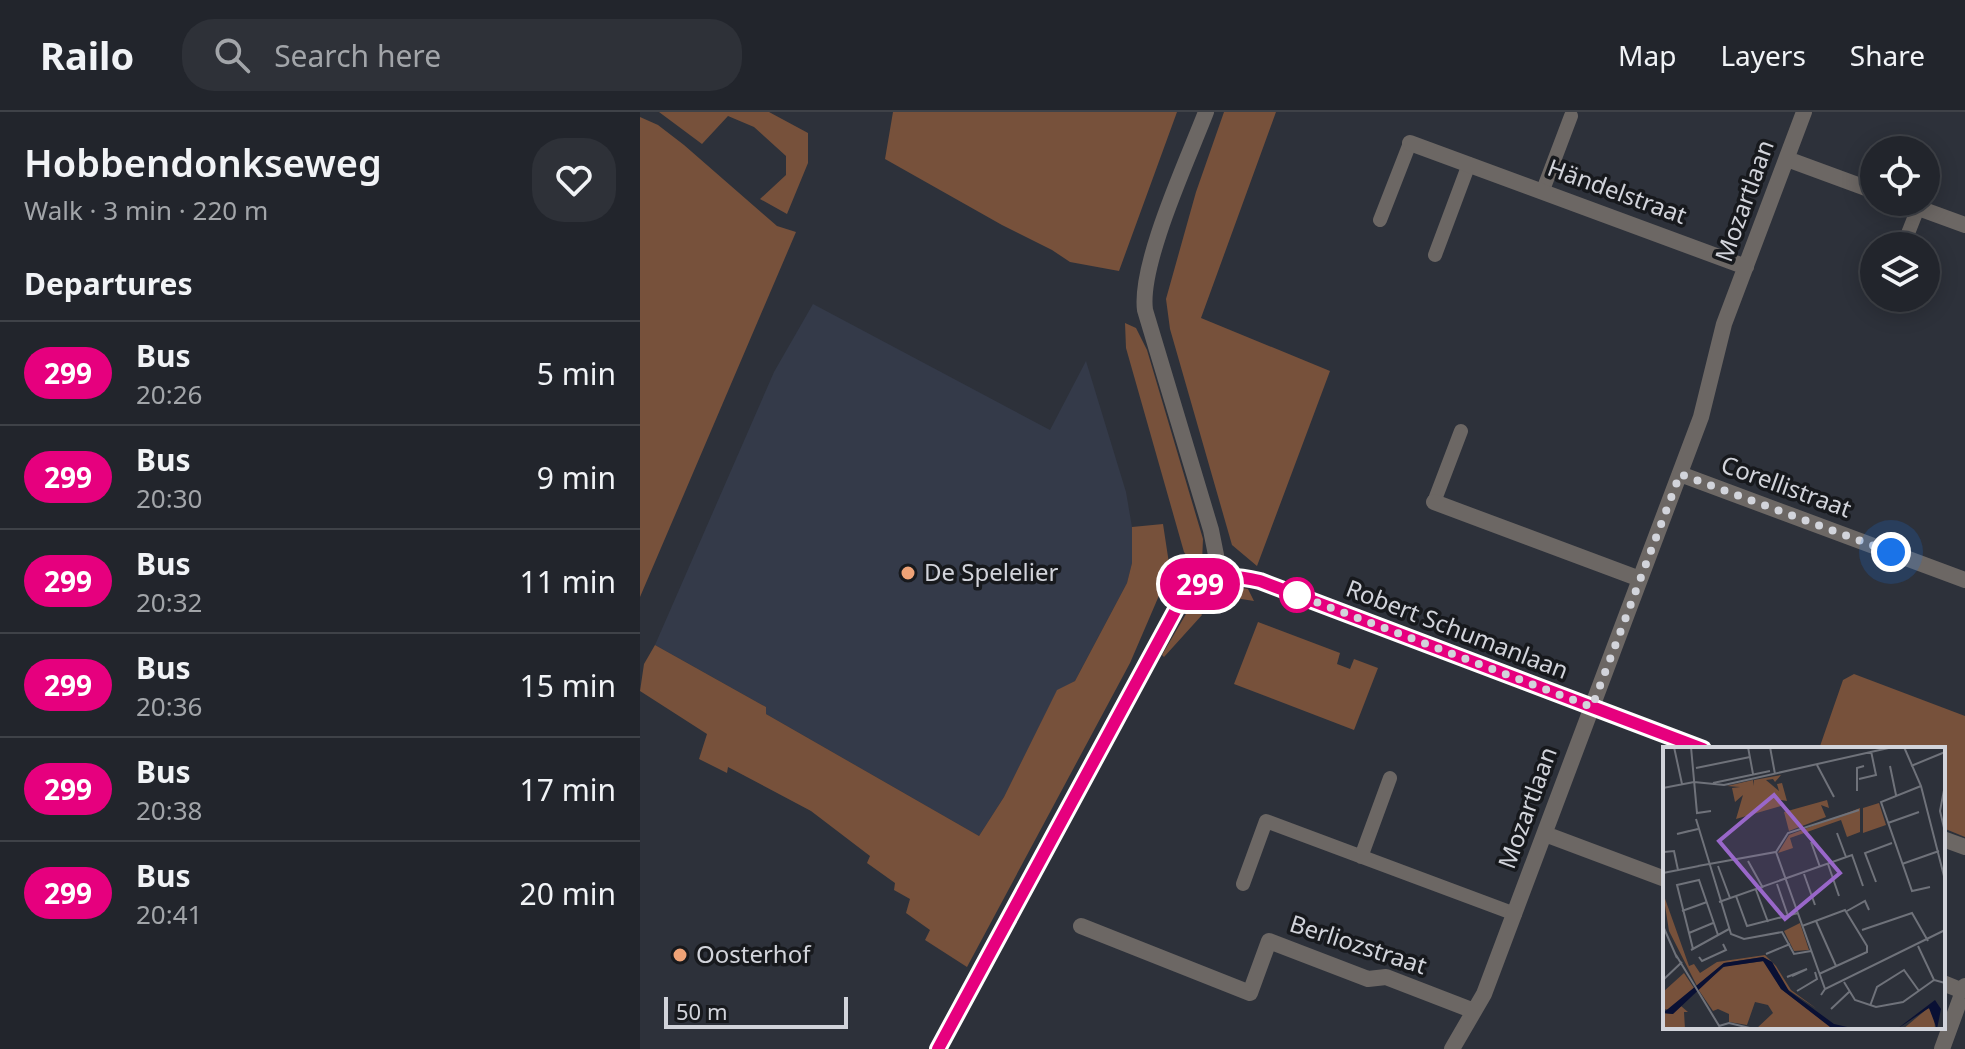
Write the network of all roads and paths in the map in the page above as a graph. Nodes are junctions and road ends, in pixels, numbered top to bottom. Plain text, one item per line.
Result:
1 (1206, 112) edge
2 (1804, 112) edge
3 (1571, 116) dead end
4 (1410, 143) joint
5 (1787, 159) junction
6 (1469, 164) junction
7 (1860, 186) edge
8 (1543, 190) junction
9 (1940, 216) edge
10 (1380, 220) dead end
11 (1965, 225) edge
12 (1435, 255) dead end
13 (1746, 267) junction
14 (1461, 431) dead end
15 (1680, 474) junction
16 (1434, 502) joint
17 (1220, 575) junction
18 (1640, 579) junction
19 (1965, 580) edge
20 (1592, 707) junction
21 (1698, 747) edge
22 (1390, 778) dead end
23 (1545, 834) junction
24 (1945, 840) edge
25 (1965, 847) edge
26 (1361, 857) junction
27 (1663, 878) edge
28 (1243, 884) dead end
29 (1515, 914) junction
30 (1081, 926) dead end
31 (1964, 988) edge
32 (1474, 1011) junction
33 (938, 1049) edge
34 (1452, 1049) edge
35 (1942, 1049) edge

1 - 17 street
2 - 5 street, Mozartlaan
3 - 8 lane
4 - 6 street, Händelstraat
4 - 10 lane, Händelstraat
5 - 7 street
5 - 13 street, Mozartlaan
6 - 8 street, Händelstraat
6 - 12 lane
8 - 13 street, Händelstraat
9 - 11 street
13 - 15 street, Mozartlaan
14 - 16 lane
15 - 18 street, Mozartlaan
15 - 19 street, Corellistraat
16 - 18 street
17 - 20 street, Robert Schumanlaan
17 - 33 street
18 - 20 street, Mozartlaan
20 - 21 street, Robert Schumanlaan
20 - 23 street, Mozartlaan
22 - 26 lane
23 - 27 street
23 - 29 street, Mozartlaan
24 - 25 street
26 - 28 lane
26 - 29 lane
29 - 32 street, Mozartlaan
30 - 32 street, Berliozstraat
31 - 35 street
32 - 34 street, Mozartlaan

